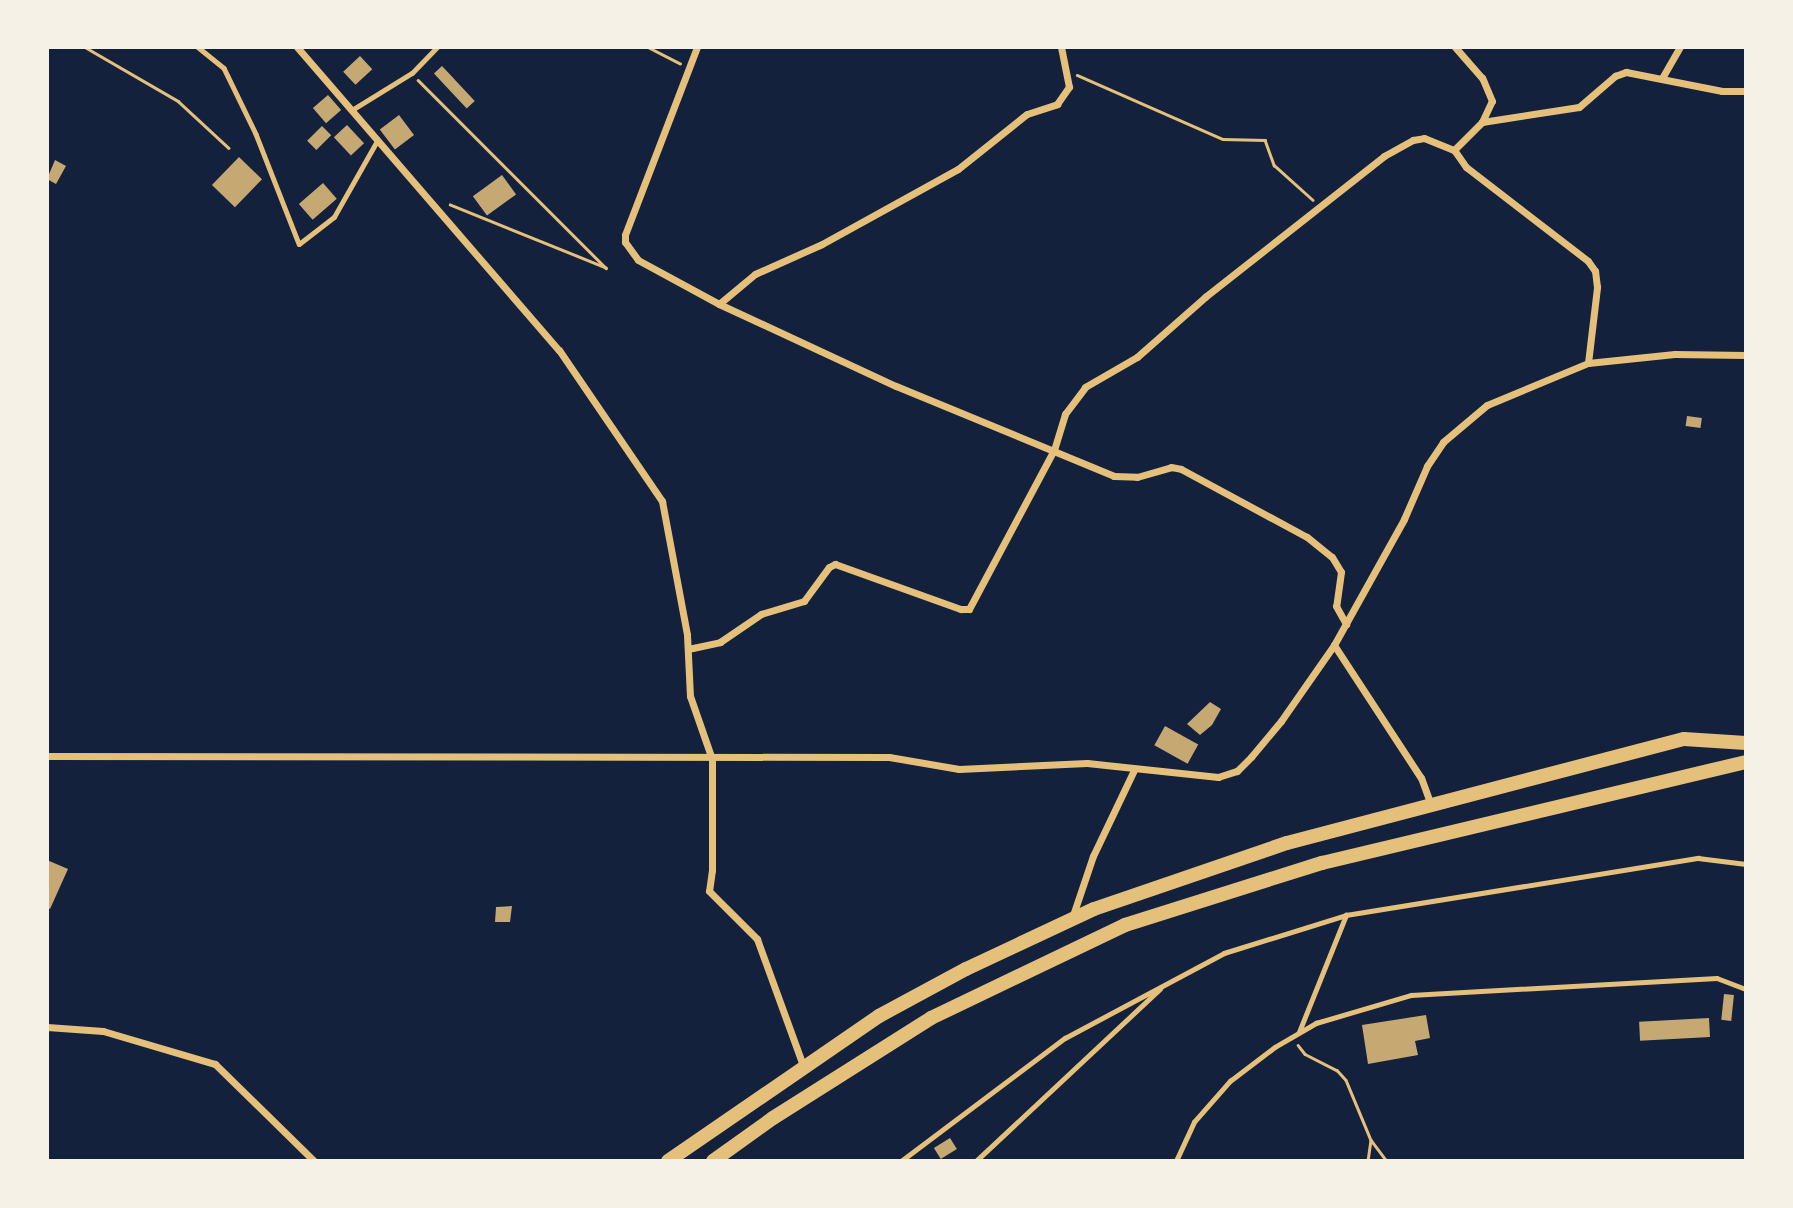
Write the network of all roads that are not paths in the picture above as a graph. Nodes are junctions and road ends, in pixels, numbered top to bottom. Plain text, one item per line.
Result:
1 (198, 47) edge
2 (297, 47) edge
3 (437, 47) edge
4 (698, 47) edge
5 (1061, 47) edge
6 (1455, 47) edge
7 (1680, 47) edge
8 (1662, 78) junction
9 (1746, 91) edge
10 (351, 110) junction
11 (1482, 122) junction
12 (378, 141) junction
13 (1454, 150) junction
14 (719, 304) junction
15 (1746, 355) edge
16 (1588, 363) junction
17 (1054, 450) junction
18 (1346, 624) junction
19 (1334, 645) junction
20 (688, 649) junction
21 (1746, 743) edge
22 (47, 756) edge
23 (712, 759) junction
24 (1746, 762) edge
25 (1133, 770) junction
26 (1431, 805) junction
27 (1746, 864) edge
28 (1346, 915) junction
29 (1072, 919) junction
30 (1165, 985) junction
31 (1746, 989) edge
32 (47, 1027) edge
33 (1299, 1033) junction
34 (804, 1068) junction
35 (314, 1161) edge
36 (668, 1161) edge
37 (713, 1161) edge
38 (901, 1161) edge
39 (976, 1161) edge
40 (1176, 1161) edge

1 - 12 lane
2 - 10 street
3 - 10 lane
4 - 14 street
5 - 14 street
6 - 11 street
7 - 8 street
8 - 9 street
8 - 11 street
10 - 12 street
11 - 13 street
12 - 20 street
13 - 16 street
13 - 17 street
14 - 17 street
15 - 16 street
16 - 18 street
17 - 18 street
17 - 20 street
18 - 19 street
19 - 25 street
19 - 26 street
20 - 23 street
21 - 26 main road
22 - 23 street
23 - 25 street
23 - 34 street
24 - 37 main road
25 - 29 street
26 - 29 main road
27 - 28 lane
28 - 30 lane
28 - 33 lane
29 - 34 main road
30 - 38 lane
30 - 39 lane
31 - 33 lane
32 - 35 street
33 - 40 lane
34 - 36 main road

